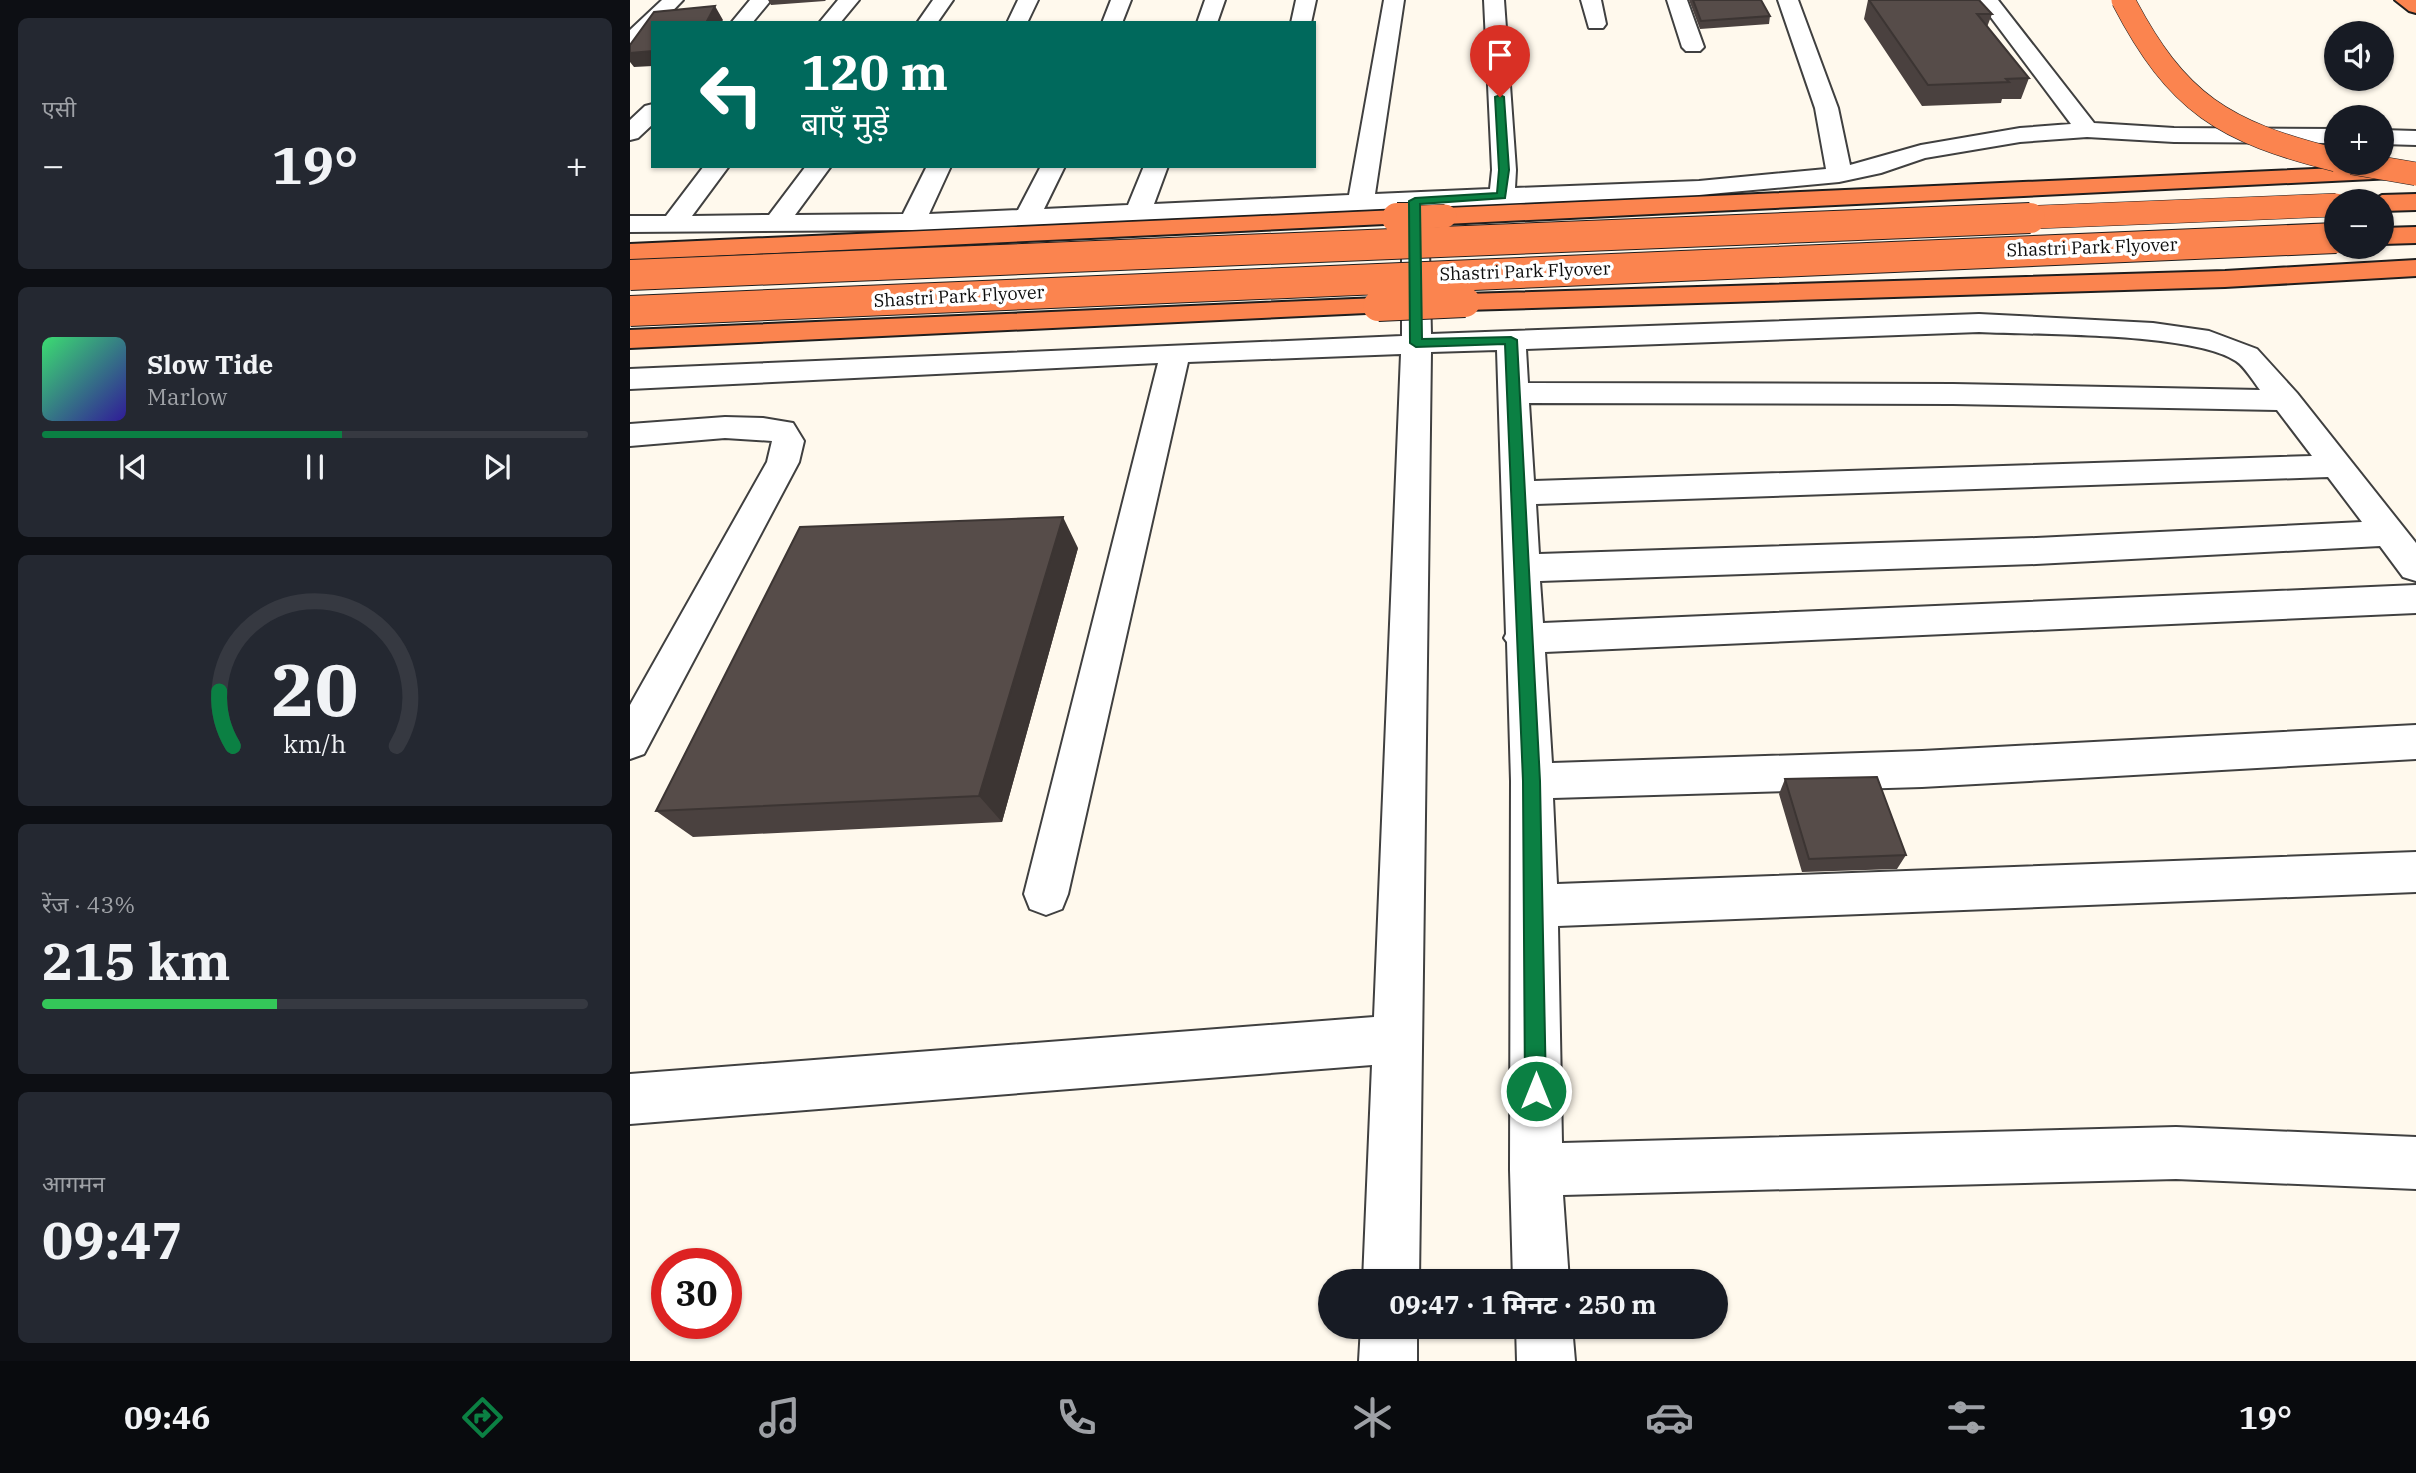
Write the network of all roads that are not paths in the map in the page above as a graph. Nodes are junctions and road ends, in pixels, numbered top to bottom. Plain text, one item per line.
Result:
1 (673, 0) edge
2 (761, 0) edge
3 (849, 0) edge
4 (943, 0) edge
5 (1028, 0) edge
6 (1121, 0) edge
7 (1215, 0) edge
8 (1306, 0) edge
9 (1394, 0) edge
10 (1494, 0) edge
11 (1591, 0) edge
12 (1677, 0) edge
13 (1788, 0) edge
14 (1988, 0) edge
15 (2123, 0) edge
16 (2405, 0) edge
17 (2416, 8) edge
18 (743, 21) edge
19 (831, 21) edge
20 (928, 21) edge
21 (1018, 21) edge
22 (1113, 21) edge
23 (1208, 21) edge
24 (1301, 21) edge
25 (1596, 24) dead end
26 (630, 41) edge
27 (1693, 47) dead end
28 (651, 113) edge
29 (2087, 130) junction
30 (630, 133) edge
31 (2324, 136) edge
32 (2394, 137) edge
33 (2416, 138) edge
34 (2324, 157) edge
35 (715, 168) edge
36 (817, 168) edge
37 (938, 168) edge
38 (1052, 168) edge
39 (1155, 168) edge
40 (2394, 169) edge
41 (2416, 172) edge
42 (1839, 175) junction
43 (1502, 196) junction
44 (1361, 202) junction
45 (2416, 202) edge
46 (2394, 203) edge
47 (2324, 205) edge
48 (1406, 209) junction
49 (1138, 213) junction
50 (1027, 218) junction
51 (912, 222) junction
52 (776, 223) junction
53 (630, 224) edge
54 (673, 224) junction
55 (2416, 235) edge
56 (2394, 236) edge
57 (2324, 239) edge
58 (630, 252) edge
59 (2416, 268) edge
60 (630, 275) edge
61 (630, 311) edge
62 (630, 338) edge
63 (1511, 340) junction
64 (1416, 343) junction
65 (1175, 352) junction
66 (630, 379) edge
67 (1514, 393) junction
68 (2286, 400) junction
69 (630, 435) edge
70 (2337, 466) junction
71 (1517, 493) junction
72 (2390, 533) junction
73 (1523, 568) junction
74 (2416, 568) edge
75 (2416, 599) edge
76 (1523, 638) junction
77 (630, 742) edge
78 (2416, 742) edge
79 (1532, 781) junction
80 (2416, 872) edge
81 (1046, 894) dead end
82 (1535, 906) junction
83 (1397, 1039) junction
84 (630, 1100) edge
85 (2416, 1163) edge
86 (1536, 1170) junction
87 (1391, 1269) edge
88 (1540, 1269) edge
89 (1389, 1339) edge
90 (1545, 1339) edge
91 (1388, 1361) edge
92 (1546, 1361) edge

1 - 26 street
2 - 18 street
3 - 19 street
4 - 20 street
5 - 21 street
6 - 22 street
7 - 23 street
8 - 24 street
9 - 44 street
10 - 43 street
11 - 25 street
12 - 27 street
13 - 42 street
14 - 29 street
15 - 34 highway, bridge
16 - 17 highway
28 - 30 street
29 - 31 street
29 - 42 street
32 - 33 street
35 - 54 street
36 - 52 street
37 - 51 street
38 - 50 street
39 - 49 street
40 - 41 highway, bridge
41 - 48 highway, bridge
42 - 43 street
43 - 48 street
44 - 48 street
44 - 49 street
45 - 46 highway
47 - 60 highway, Shastri Park Flyover, bridge
48 - 58 highway
48 - 64 street
49 - 50 street
50 - 51 street
51 - 52 street
52 - 54 street
53 - 54 street
55 - 56 highway
57 - 61 highway, Shastri Park Flyover, bridge
59 - 62 highway, bridge
63 - 64 street
63 - 67 street
63 - 68 street
64 - 65 street
64 - 83 street
65 - 66 street
65 - 81 street
67 - 68 street
67 - 71 street
68 - 70 street
69 - 77 street
70 - 71 street
70 - 72 street
71 - 73 street
72 - 73 street
72 - 74 street
73 - 76 street
75 - 76 street
76 - 79 street
78 - 79 street
79 - 82 street
80 - 82 street
82 - 86 street
83 - 84 street
83 - 87 street
85 - 86 street
86 - 88 street
89 - 91 street
90 - 92 street

